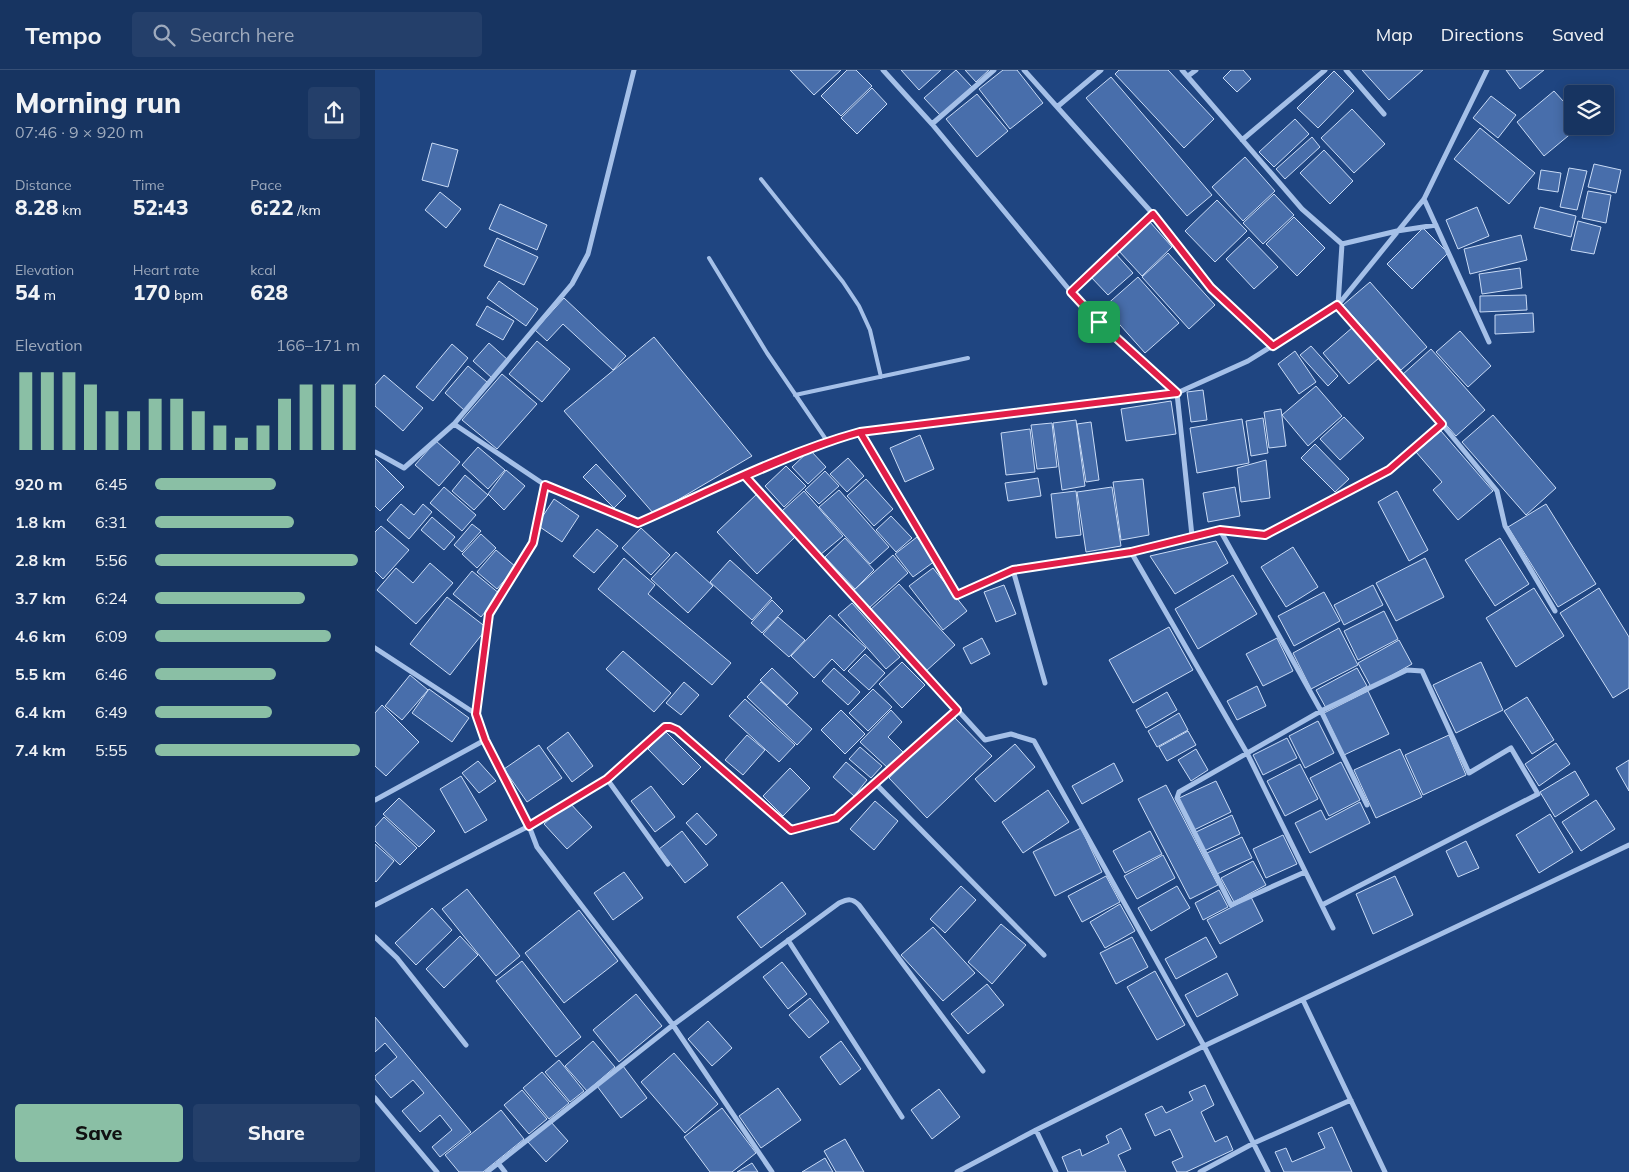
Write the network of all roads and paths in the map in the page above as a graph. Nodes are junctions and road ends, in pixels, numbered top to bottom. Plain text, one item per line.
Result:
1 (635, 70) edge
2 (883, 70) edge
3 (994, 70) edge
4 (1024, 70) edge
5 (1101, 70) edge
6 (1182, 70) edge
7 (1196, 70) edge
8 (1325, 70) edge
9 (1346, 70) edge
10 (1487, 70) edge
11 (1187, 76) junction
12 (1057, 107) junction
13 (1384, 114) dead end
14 (932, 124) junction
15 (1242, 140) junction
16 (761, 179) dead end
17 (1424, 199) junction
18 (1153, 214) junction
19 (1436, 225) junction
20 (1397, 231) junction
21 (1342, 244) junction
22 (709, 258) dead end
23 (1071, 292) junction
24 (1337, 305) junction
25 (1489, 342) dead end
26 (1273, 346) junction
27 (969, 358) dead end
28 (881, 377) junction
29 (1177, 393) junction
30 (795, 395) junction
31 (454, 424) junction
32 (1442, 424) junction
33 (860, 432) junction
34 (827, 441) junction
35 (375, 452) edge
36 (745, 476) junction
37 (545, 485) junction
38 (1220, 530) junction
39 (1192, 536) junction
40 (1131, 552) junction
41 (1013, 570) junction
42 (1555, 611) dead end
43 (375, 648) edge
44 (1045, 684) dead end
45 (957, 710) junction
46 (1321, 711) junction
47 (476, 714) junction
48 (485, 740) junction
49 (1247, 753) junction
50 (607, 779) junction
51 (875, 784) junction
52 (375, 800) edge
53 (1367, 804) dead end
54 (529, 826) junction
55 (1629, 845) edge
56 (668, 864) dead end
57 (1305, 872) junction
58 (375, 905) edge
59 (1322, 905) junction
60 (1333, 928) dead end
61 (375, 937) edge
62 (788, 940) junction
63 (1044, 955) dead end
64 (1303, 1000) junction
65 (673, 1025) junction
66 (466, 1044) dead end
67 (1204, 1046) junction
68 (983, 1071) dead end
69 (375, 1098) edge
70 (1351, 1100) junction
71 (902, 1117) dead end
72 (1036, 1130) junction
73 (1253, 1143) junction
74 (498, 1163) junction
75 (437, 1172) edge
76 (487, 1172) edge
77 (505, 1172) edge
78 (772, 1172) edge
79 (957, 1172) edge
80 (1056, 1172) edge
81 (1200, 1172) edge
82 (1268, 1172) edge
83 (1385, 1172) edge

1 - 31 street
2 - 14 street
3 - 14 street
4 - 12 street
5 - 12 street
6 - 11 street
7 - 11 street
8 - 15 street
9 - 13 street
10 - 17 street
11 - 15 street
12 - 18 street
14 - 23 street
15 - 21 street
16 - 28 lane
17 - 19 street
17 - 20 street
18 - 23 street
18 - 26 street
19 - 20 street
19 - 25 street
20 - 21 street
20 - 24 street
21 - 24 street
22 - 30 lane
23 - 29 street
24 - 26 street
24 - 32 street
26 - 29 street
27 - 28 lane
28 - 30 lane
29 - 33 street
29 - 39 street
30 - 34 lane
31 - 35 street
31 - 37 street
32 - 38 street
32 - 42 street
33 - 34 street
33 - 41 street
34 - 36 street
36 - 37 street
36 - 45 street
37 - 47 street
38 - 39 street
38 - 46 street
39 - 40 street
40 - 41 street
40 - 49 street
41 - 44 street
43 - 47 street
45 - 51 street
45 - 67 street
46 - 49 street
46 - 53 street
46 - 59 street
47 - 48 street
48 - 52 street
48 - 54 street
49 - 57 street
49 - 57 street
50 - 51 street
50 - 54 street
50 - 56 street
51 - 63 street
54 - 58 street
54 - 65 street
55 - 64 street
57 - 59 street
59 - 60 street
61 - 66 street
62 - 65 street
62 - 68 street
62 - 71 street
64 - 67 street
64 - 70 street
65 - 74 street
65 - 78 street
67 - 72 street
67 - 73 street
69 - 75 street
70 - 73 street
70 - 83 street
72 - 79 street
72 - 80 street
73 - 81 street
73 - 82 street
74 - 76 street
74 - 77 street

